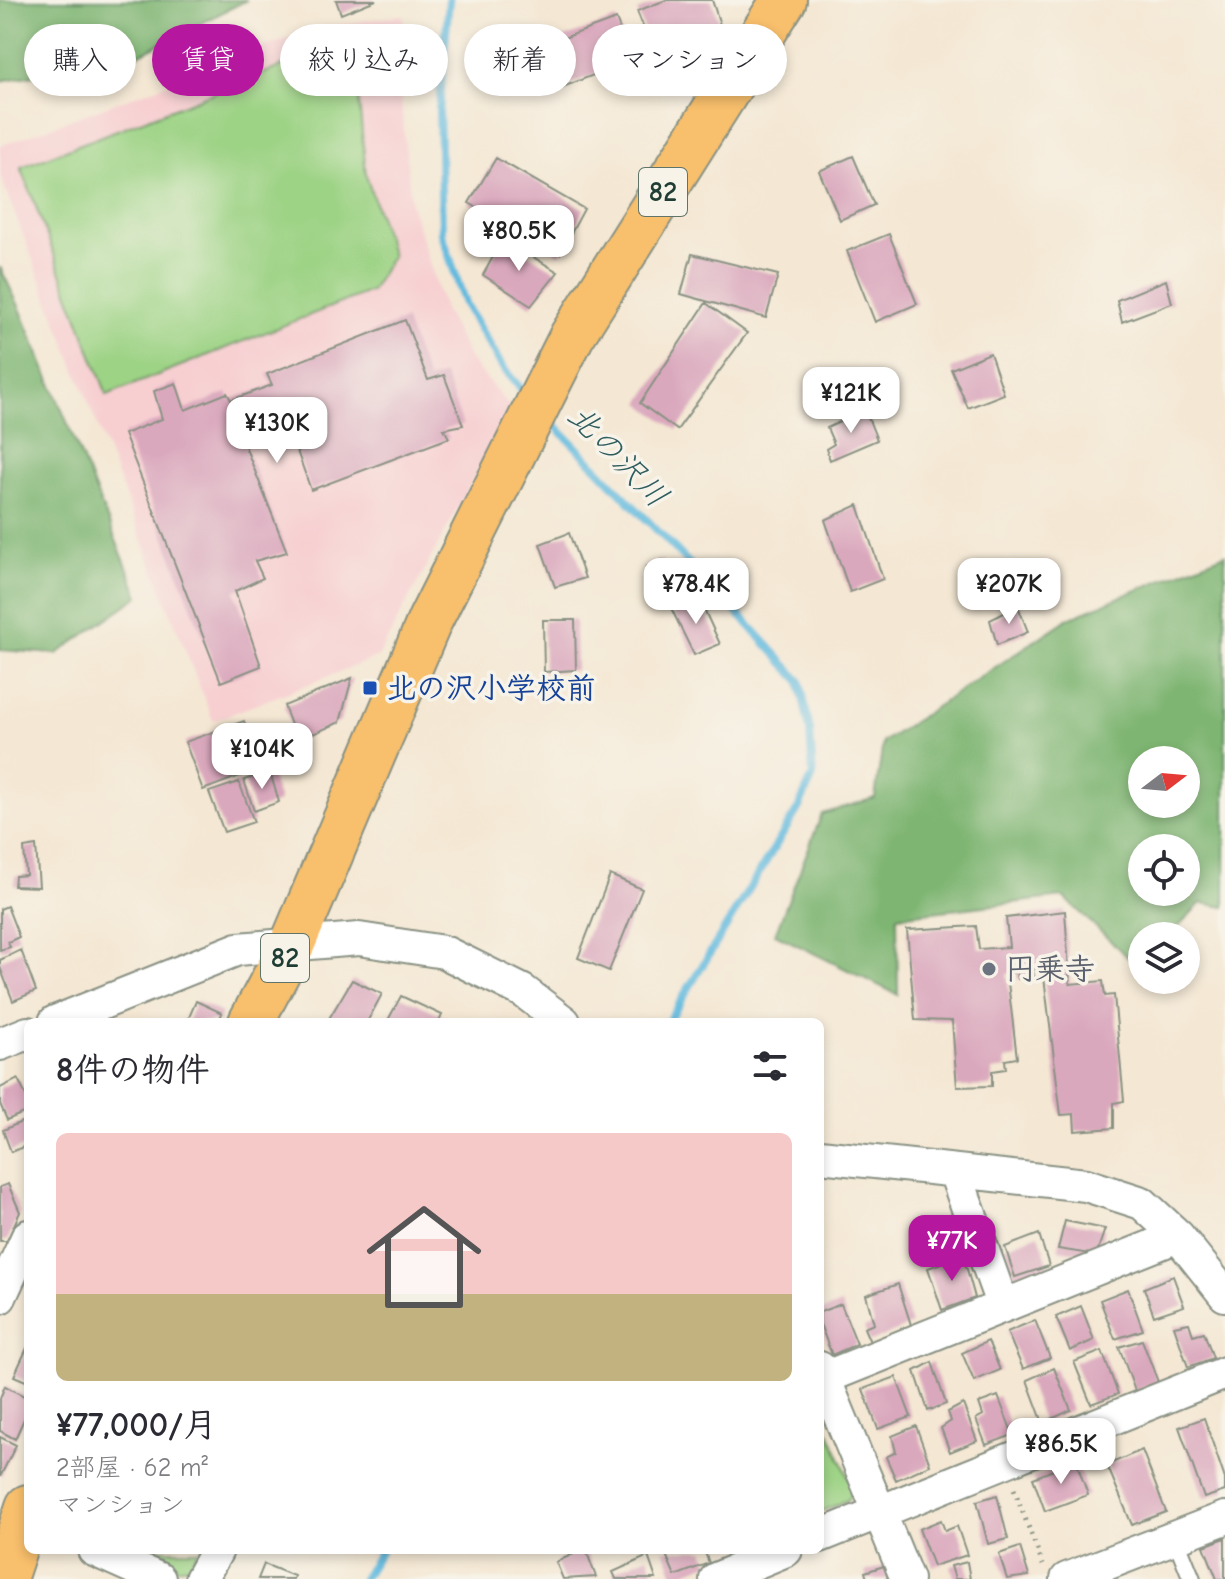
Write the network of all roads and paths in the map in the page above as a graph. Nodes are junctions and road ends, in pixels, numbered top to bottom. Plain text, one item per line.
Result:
1 (784, 0) edge
2 (293, 943) junction
3 (66, 1018) edge
4 (253, 1018) edge
5 (559, 1018) edge
6 (24, 1035) edge
7 (0, 1044) edge
8 (824, 1156) edge
9 (955, 1172) junction
10 (1178, 1236) junction
11 (24, 1245) edge
12 (1225, 1295) edge
13 (0, 1297) edge
14 (1002, 1304) junction
15 (824, 1372) edge
16 (1225, 1373) edge
17 (824, 1378) edge
18 (1004, 1462) junction
19 (880, 1511) junction
20 (1225, 1518) edge
21 (24, 1521) edge
22 (824, 1534) edge
23 (1175, 1537) junction
24 (103, 1554) edge
25 (215, 1554) edge
26 (776, 1554) edge
27 (739, 1568) edge
28 (4, 1579) edge
29 (159, 1579) edge
30 (201, 1579) edge
31 (907, 1579) edge
32 (1048, 1579) edge
33 (1067, 1579) edge
34 (1192, 1579) edge

1 - 2 main road, 82
2 - 3 street
2 - 4 main road, 82
2 - 5 street
6 - 7 street
8 - 9 street
9 - 10 street
9 - 14 street
10 - 12 street
10 - 14 street
11 - 13 street
14 - 15 street
16 - 18 street
17 - 19 street
18 - 19 street
18 - 32 path
19 - 22 street
19 - 31 street
20 - 23 street
21 - 28 main road
23 - 33 street
23 - 34 lane
24 - 29 street
25 - 30 street
26 - 27 street

